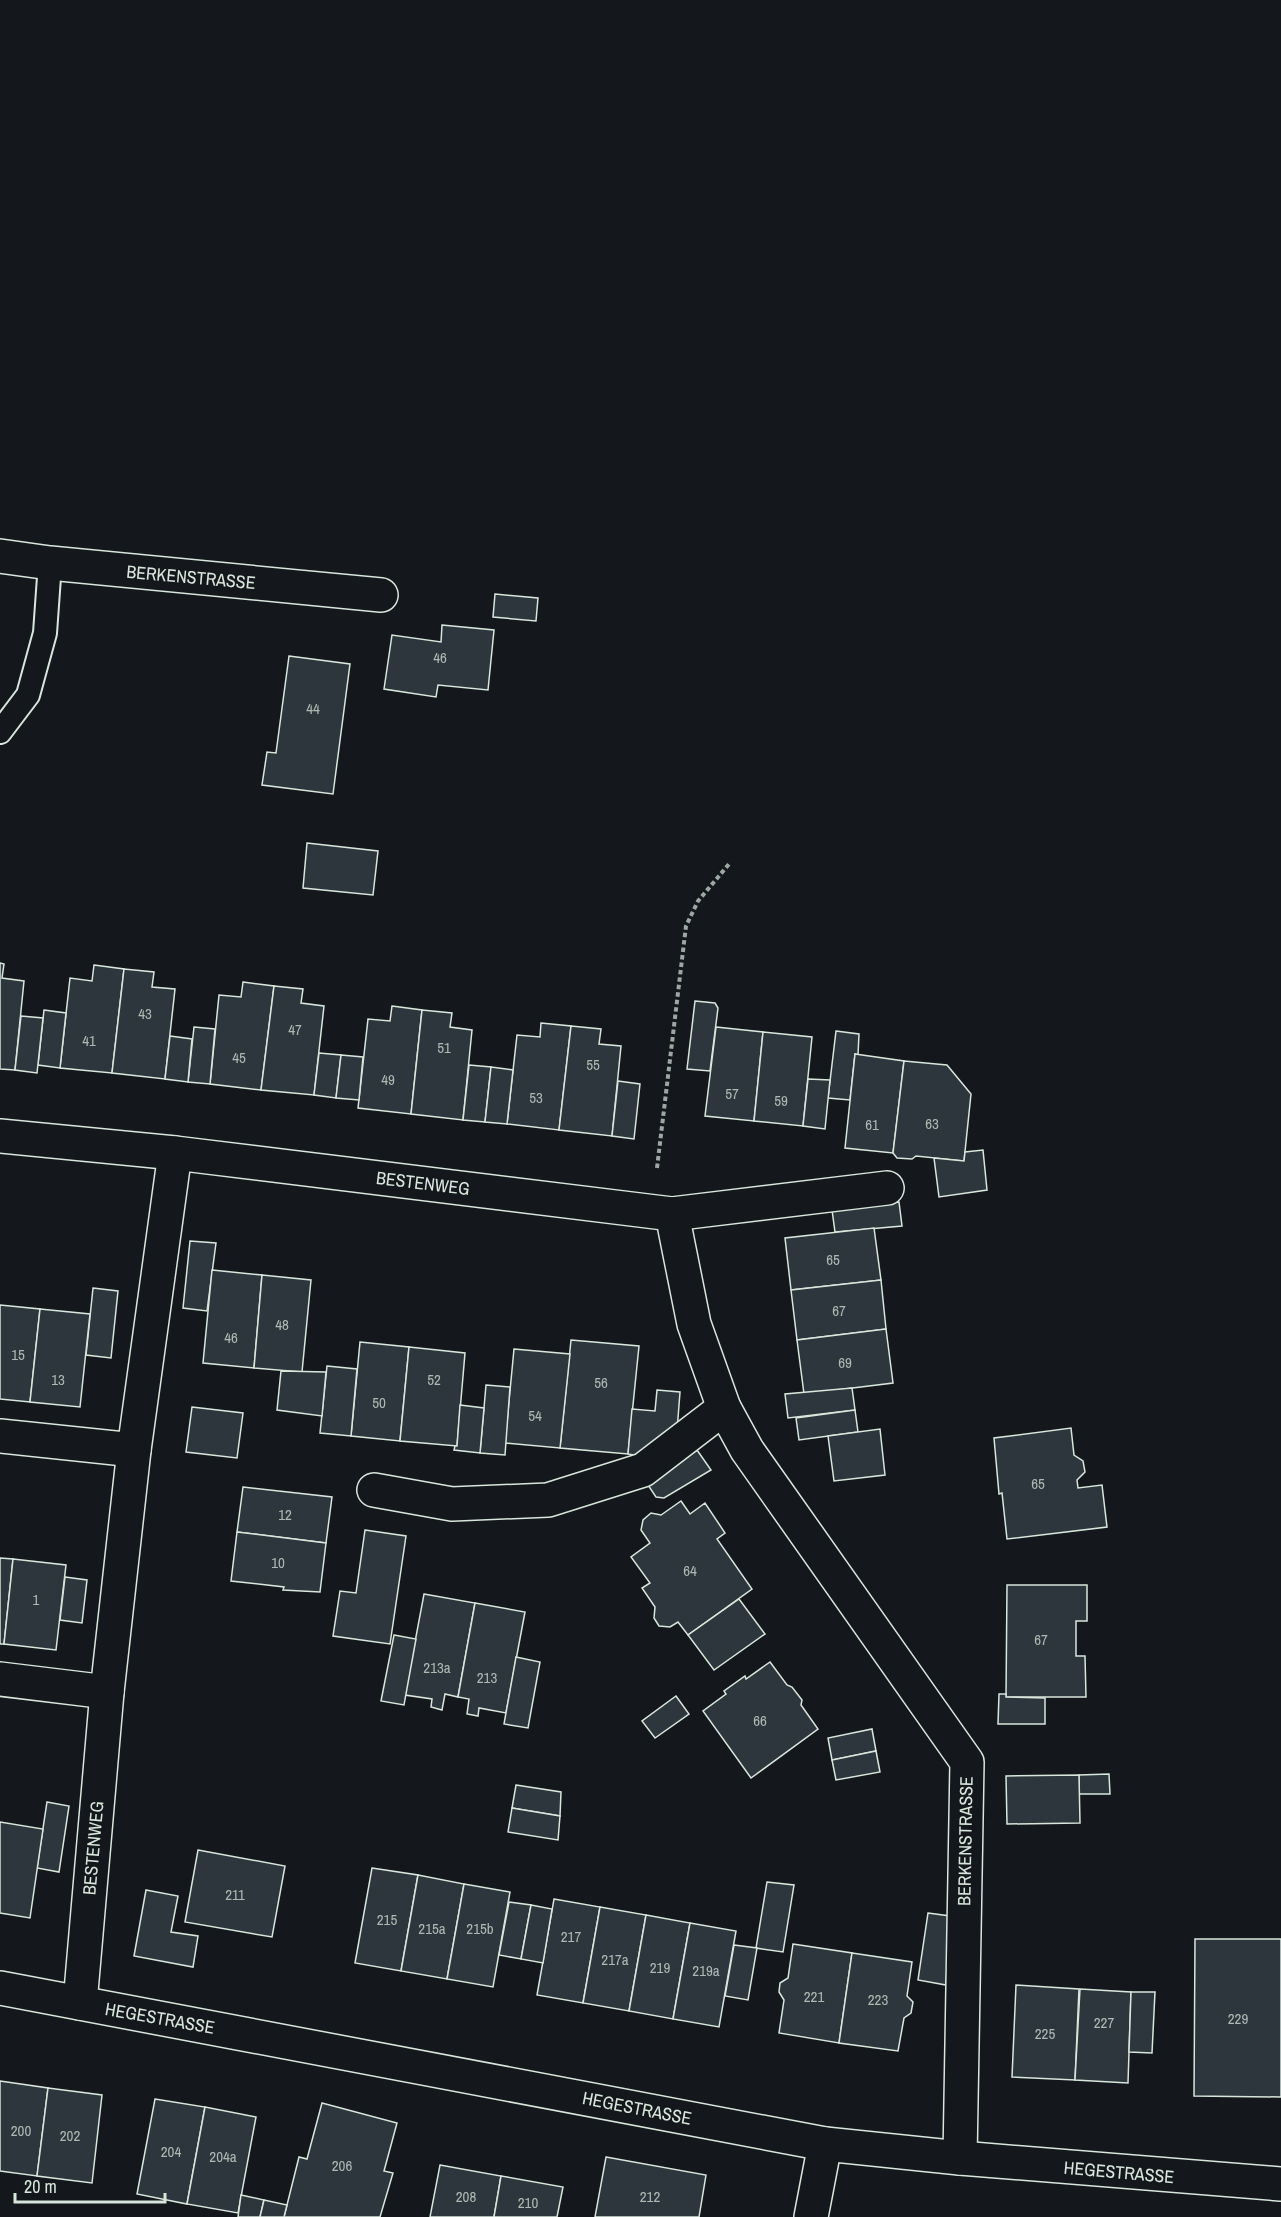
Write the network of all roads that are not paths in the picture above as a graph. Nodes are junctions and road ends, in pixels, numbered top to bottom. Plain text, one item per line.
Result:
1 (0, 556) edge
2 (50, 563) junction
3 (381, 595) dead end
4 (0, 732) edge
5 (0, 1136) edge
6 (175, 1153) junction
7 (887, 1188) dead end
8 (662, 1212) junction
9 (724, 1408) junction
10 (0, 1437) edge
11 (134, 1450) junction
12 (374, 1490) dead end
13 (0, 1679) edge
14 (107, 1692) junction
15 (0, 1988) edge
16 (80, 2003) junction
17 (825, 2144) junction
18 (960, 2158) junction
19 (1281, 2184) edge
20 (811, 2217) edge

1 - 2 street, BERKENSTRASSE
2 - 3 street, BERKENSTRASSE
2 - 4 lane
5 - 6 street, BESTENWEG
6 - 8 street, BESTENWEG
6 - 11 street, BESTENWEG
7 - 8 street, BESTENWEG
8 - 9 street
9 - 12 street
9 - 18 street, BERKENSTRASSE
10 - 11 street
11 - 14 street, BESTENWEG
13 - 14 street
14 - 16 street, BESTENWEG
15 - 16 street, HEGESTRASSE
16 - 17 street, HEGESTRASSE
17 - 18 street, HEGESTRASSE
17 - 20 street
18 - 19 street, HEGESTRASSE

